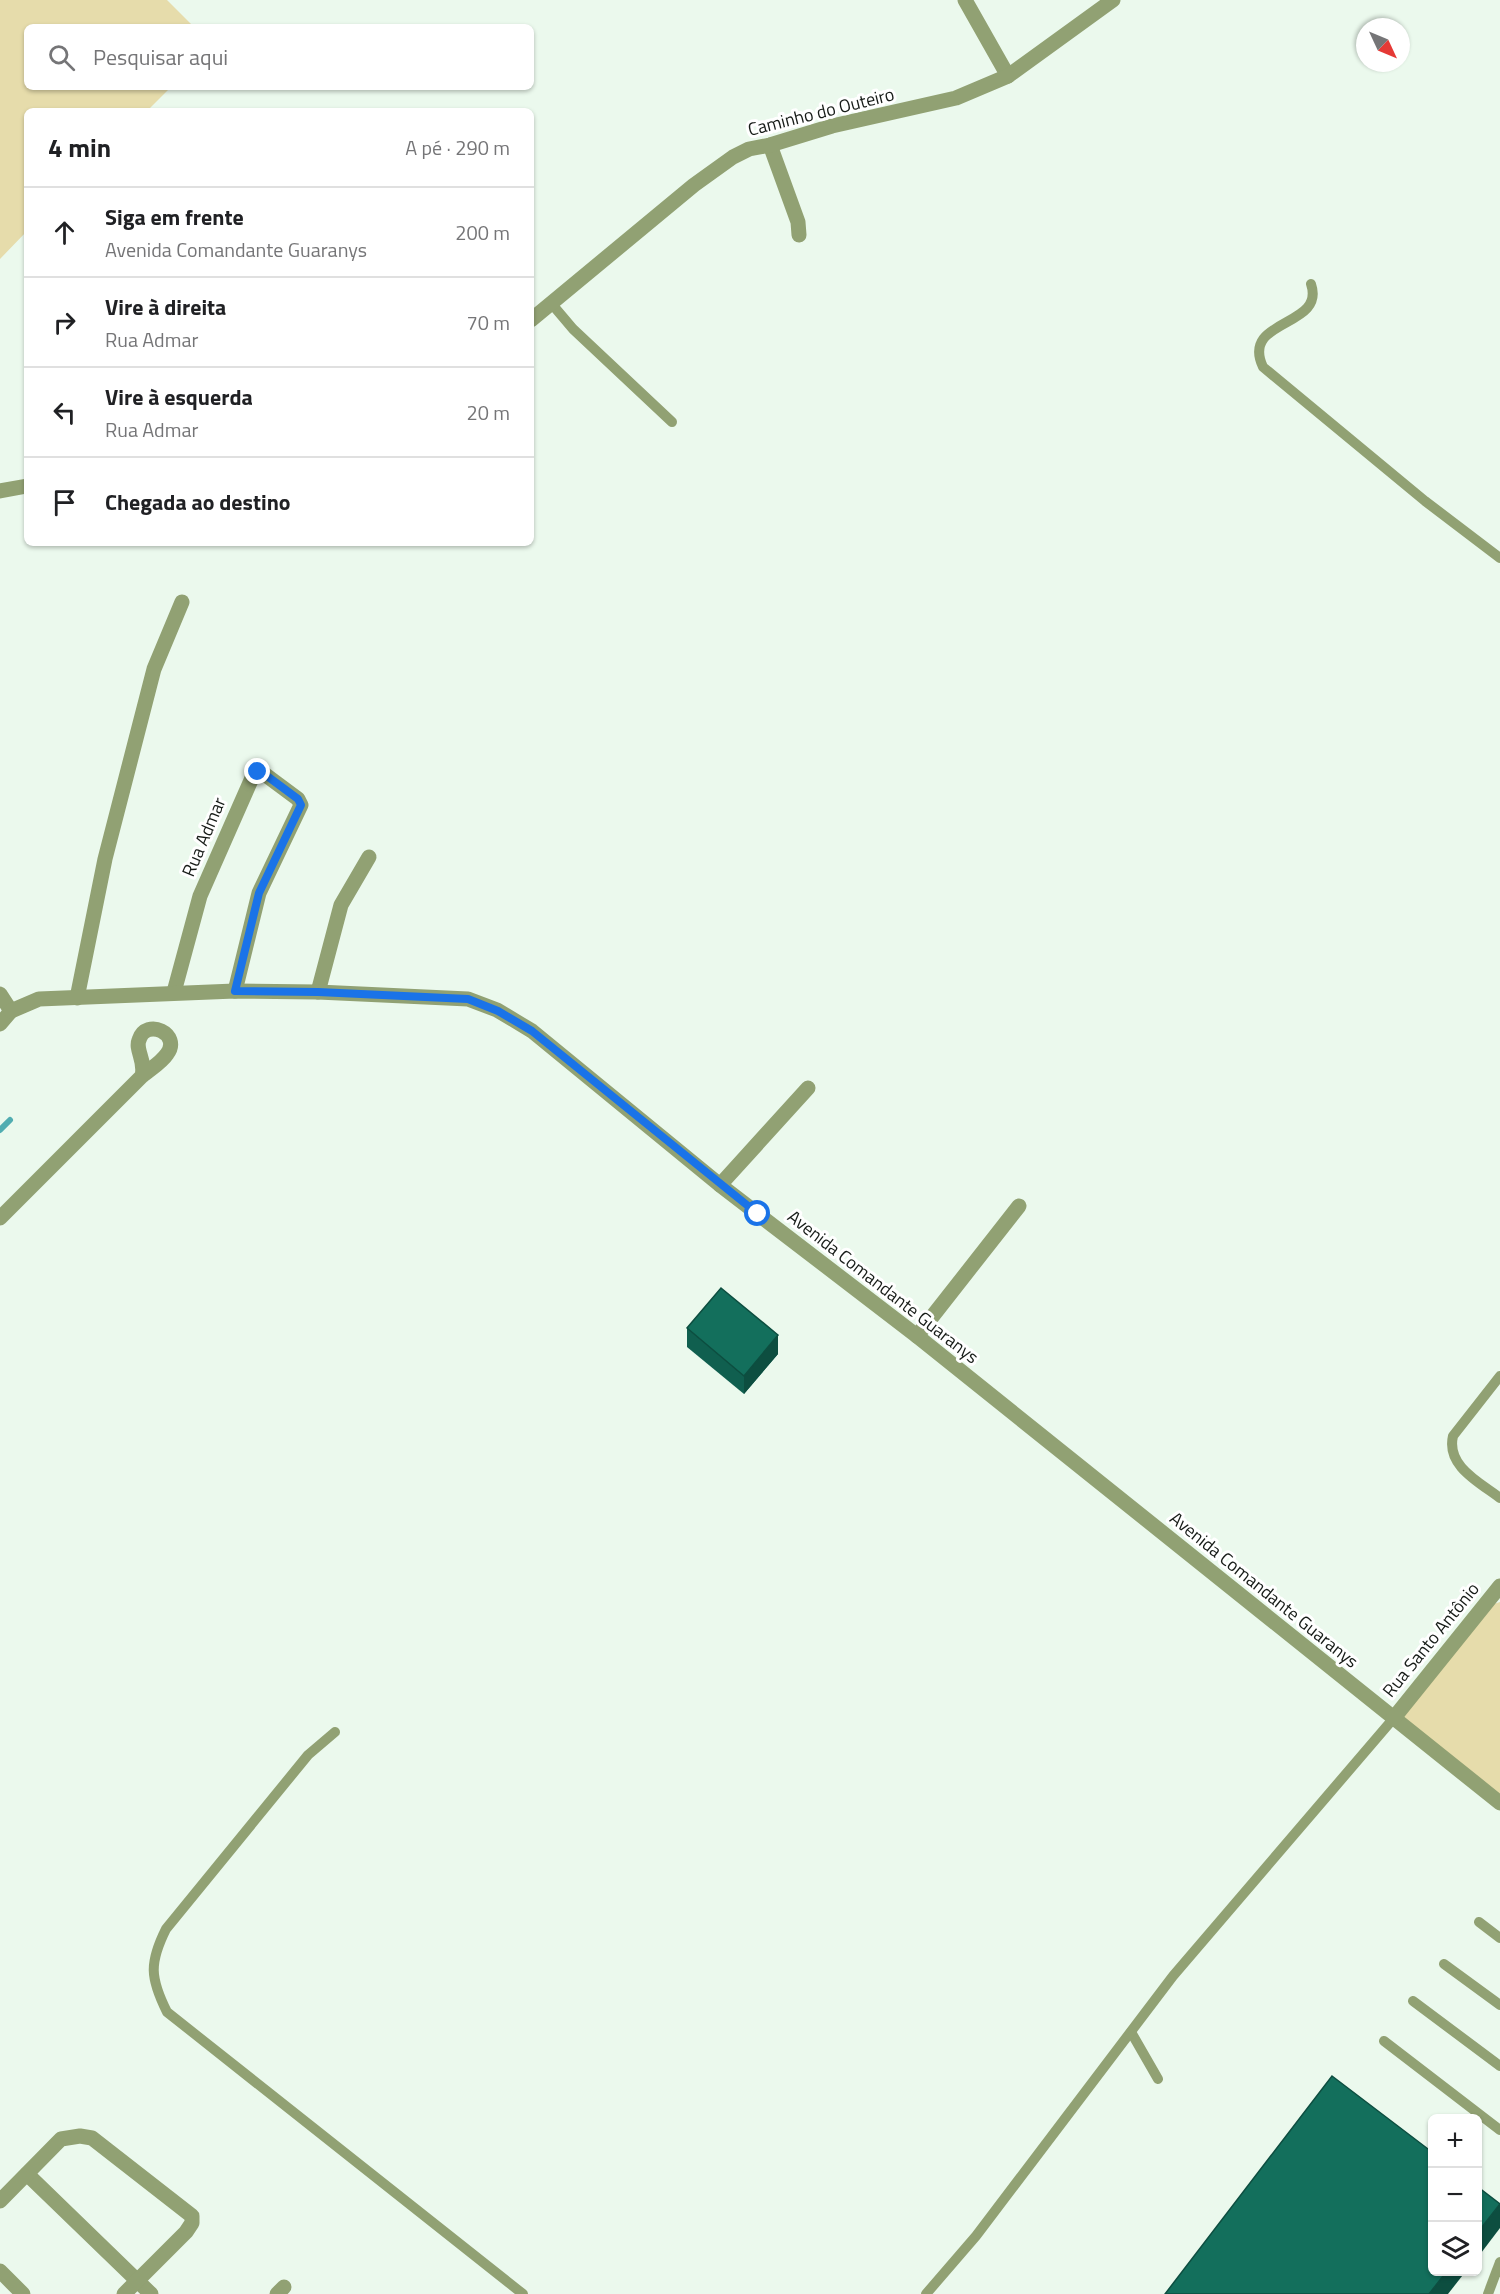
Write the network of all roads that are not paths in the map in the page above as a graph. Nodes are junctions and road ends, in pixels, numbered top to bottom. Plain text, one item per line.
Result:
1 (965, 0) edge
2 (1113, 0) edge
3 (1008, 76) junction
4 (770, 145) junction
5 (799, 235) dead end
6 (1311, 284) dead end
7 (551, 303) junction
8 (534, 317) edge
9 (672, 423) dead end
10 (24, 487) edge
11 (0, 491) edge
12 (1500, 558) edge
13 (182, 602) dead end
14 (369, 857) dead end
15 (235, 991) junction
16 (174, 992) junction
17 (318, 992) junction
18 (0, 994) edge
19 (77, 998) junction
20 (11, 1011) junction
21 (0, 1024) edge
22 (142, 1076) dead end
23 (808, 1088) dead end
24 (720, 1185) junction
25 (1018, 1206) dead end
26 (0, 1218) edge
27 (917, 1336) junction
28 (1500, 1376) edge
29 (1500, 1498) edge
30 (1500, 1586) edge
31 (1393, 1719) junction
32 (335, 1732) dead end
33 (1500, 1803) edge
34 (1479, 1923) dead end
35 (1500, 1938) edge
36 (1444, 1964) dead end
37 (1413, 2001) dead end
38 (1500, 2006) edge
39 (1131, 2032) junction
40 (1384, 2041) dead end
41 (1500, 2066) edge
42 (1158, 2079) dead end
43 (1500, 2130) edge
44 (27, 2174) junction
45 (0, 2201) edge
46 (1500, 2262) edge
47 (0, 2271) edge
48 (138, 2281) junction
49 (23, 2294) edge
50 (124, 2294) edge
51 (151, 2294) edge
52 (523, 2294) edge
53 (926, 2294) edge
54 (1488, 2294) edge

1 - 3 street
2 - 3 street, Caminho do Outeiro
3 - 4 street, Caminho do Outeiro
4 - 5 street
4 - 7 street, Caminho do Outeiro
6 - 12 lane
7 - 8 street, Caminho do Outeiro
7 - 9 lane
10 - 11 street
13 - 19 street
14 - 17 street
15 - 16 street, Avenida Comandante Guaranys
15 - 16 street, Rua Admar
15 - 17 street, Avenida Comandante Guaranys
16 - 19 street, Avenida Comandante Guaranys
17 - 24 street, Avenida Comandante Guaranys
18 - 20 street
19 - 20 street, Avenida Comandante Guaranys
20 - 21 street, Avenida Comandante Guaranys
22 - 26 street
23 - 24 street
24 - 27 street, Avenida Comandante Guaranys
25 - 27 street
27 - 31 street, Avenida Comandante Guaranys
28 - 29 lane
30 - 31 street, Rua Santo Antônio
31 - 33 street, Avenida Comandante Guaranys
31 - 39 lane
32 - 52 lane
34 - 35 lane
36 - 38 lane
37 - 41 lane
39 - 42 lane
39 - 53 lane
40 - 43 lane
44 - 45 street
44 - 48 street
44 - 48 street
46 - 54 lane
47 - 49 street
48 - 50 street
48 - 51 street

